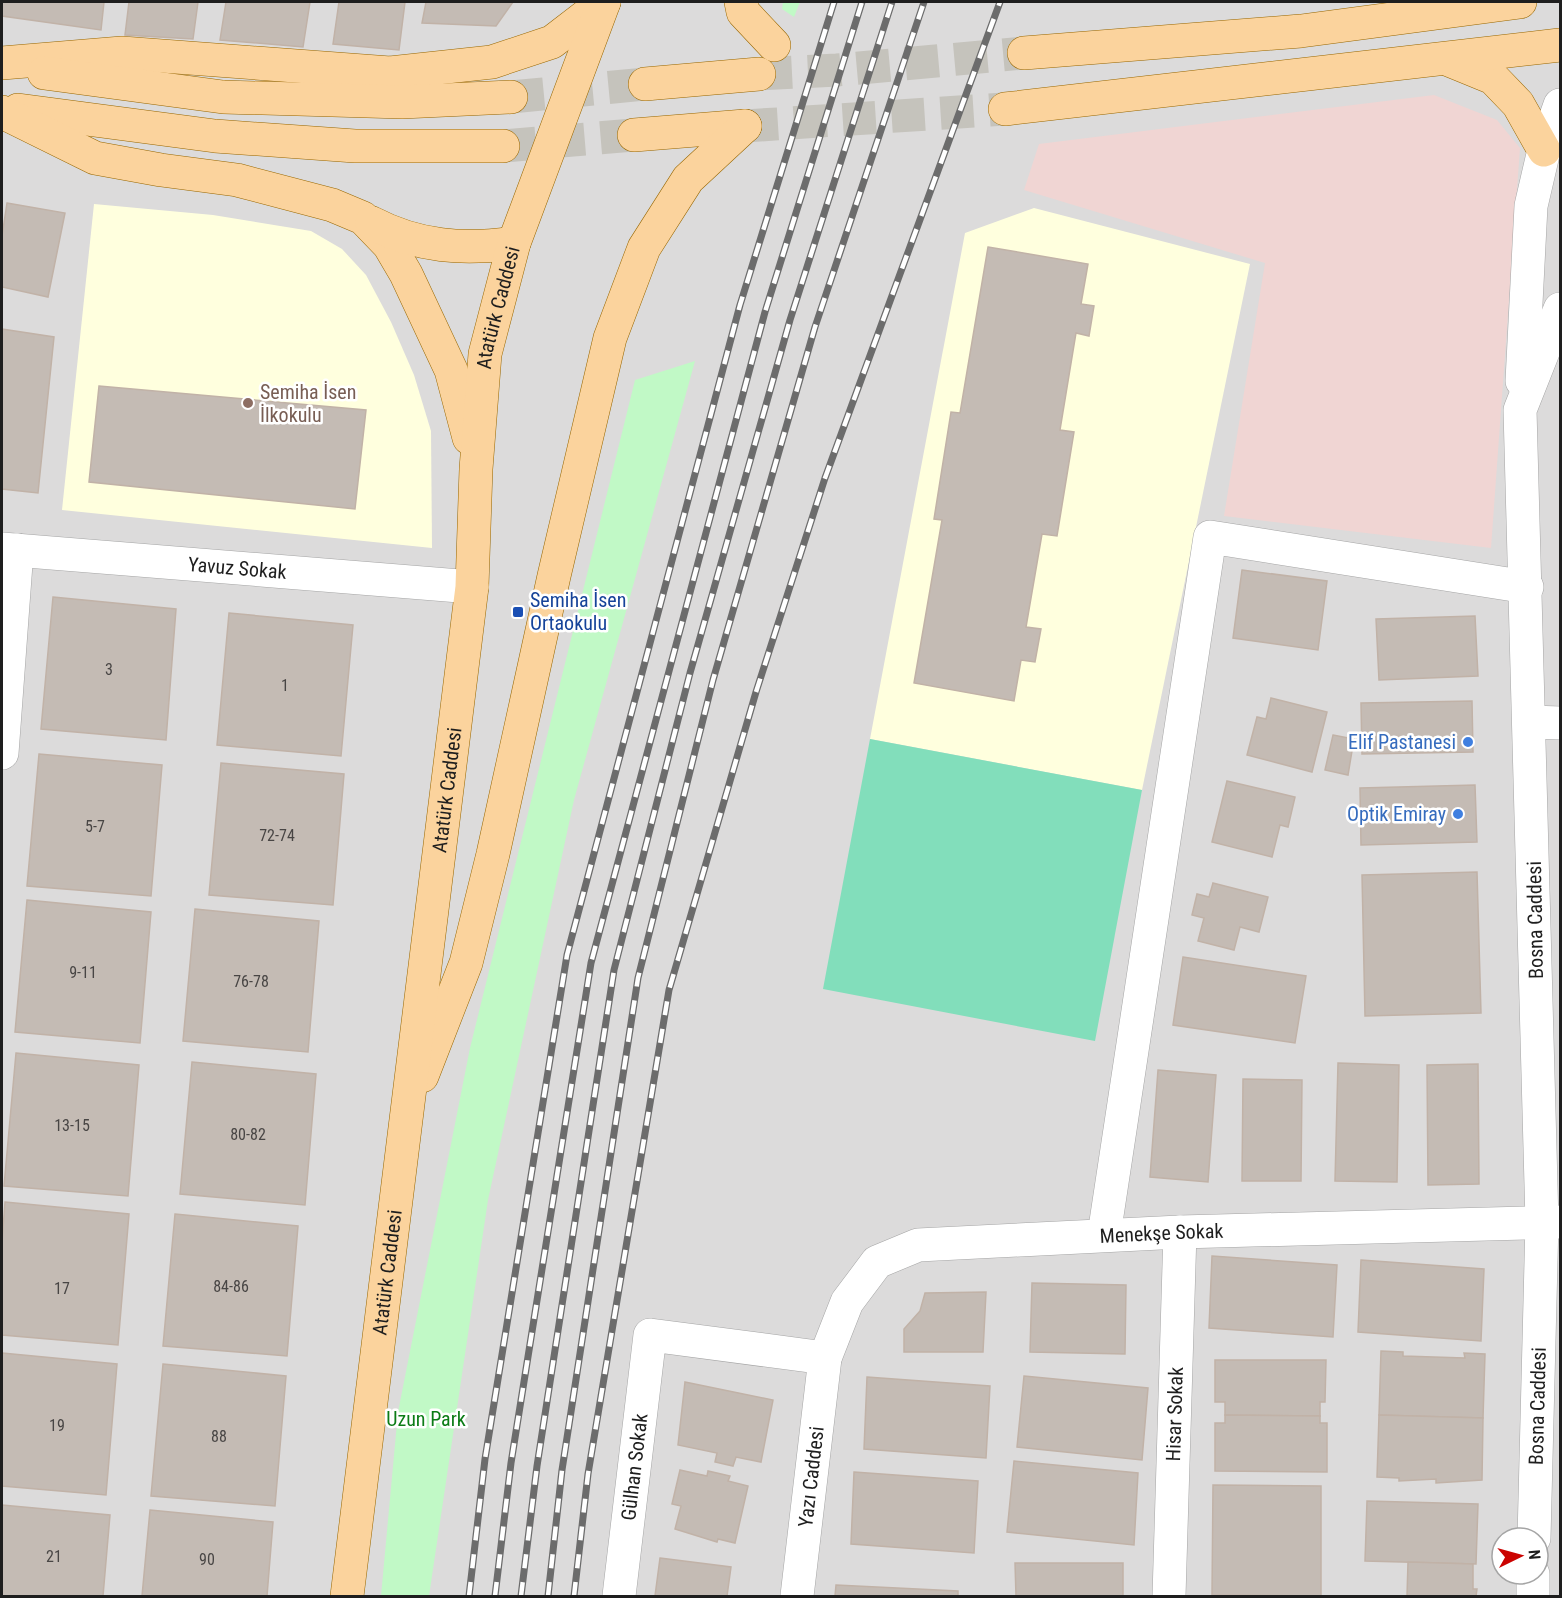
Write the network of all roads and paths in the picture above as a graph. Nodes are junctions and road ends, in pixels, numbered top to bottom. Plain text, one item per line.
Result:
1 (604, 2) edge
2 (741, 2) edge
3 (1520, 2) edge
4 (774, 45) dead end
5 (1560, 45) edge
6 (1024, 53) tunnel mouth
7 (1447, 60) junction
8 (2, 65) edge
9 (759, 75) tunnel mouth
10 (645, 84) tunnel mouth
11 (511, 97) tunnel mouth
12 (1560, 105) edge
13 (1005, 109) tunnel mouth
14 (2, 110) edge
15 (634, 135) tunnel mouth
16 (503, 146) tunnel mouth
17 (1544, 150) junction
18 (363, 218) junction
19 (514, 243) junction
20 (1560, 309) edge
21 (1520, 410) junction
22 (476, 469) junction
23 (9, 549) edge
24 (472, 587) junction
25 (1527, 587) junction
26 (1545, 722) edge
27 (2, 753) edge
28 (404, 1122) junction
29 (1551, 1222) edge
30 (1180, 1232) junction
31 (1104, 1235) junction
32 (825, 1358) junction
33 (1535, 1526) edge
34 (346, 1596) edge
35 (619, 1596) edge
36 (797, 1596) edge
37 (1169, 1596) edge

1 - 8 main road
1 - 19 main road, Atatürk Caddesi
2 - 4 main road
3 - 6 main road
5 - 7 main road
7 - 13 main road
7 - 17 main road
8 - 11 main road
9 - 10 main road
12 - 17 street
14 - 16 main road
14 - 18 main road
15 - 28 main road
17 - 21 street
18 - 19 main road
18 - 22 main road
19 - 22 main road, Atatürk Caddesi
20 - 21 street, Bosna Caddesi
21 - 25 street, Bosna Caddesi
22 - 24 main road, Atatürk Caddesi
23 - 24 street, Yavuz Sokak
23 - 27 street
24 - 28 main road, Atatürk Caddesi
25 - 26 street, Bosna Caddesi
25 - 31 street
26 - 29 street, Bosna Caddesi
28 - 34 main road, Atatürk Caddesi
29 - 30 street, Menekşe Sokak
29 - 33 street, Bosna Caddesi
30 - 31 street, Menekşe Sokak
30 - 37 street, Hisar Sokak
31 - 32 street, Menekşe Sokak
32 - 35 street, Gülhan Sokak
32 - 36 street, Yazı Caddesi

